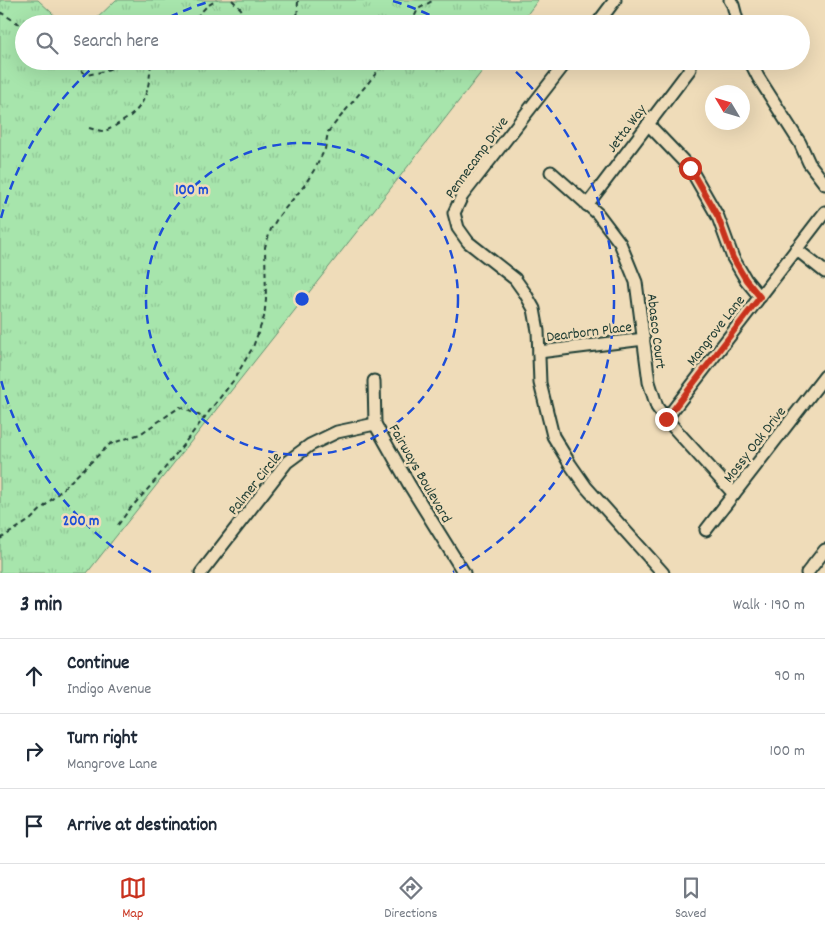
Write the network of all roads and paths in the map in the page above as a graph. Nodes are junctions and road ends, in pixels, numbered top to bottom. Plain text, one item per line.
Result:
1 (217, 0) edge
2 (232, 0) edge
3 (298, 0) edge
4 (434, 0) edge
5 (615, 0) edge
6 (730, 0) edge
7 (0, 12) edge
8 (198, 15) edge
9 (243, 15) edge
10 (297, 15) edge
11 (415, 15) edge
12 (604, 15) edge
13 (735, 15) edge
14 (15, 22) edge
15 (80, 70) edge
16 (106, 70) edge
17 (150, 70) edge
18 (379, 70) edge
19 (561, 70) edge
20 (689, 70) edge
21 (754, 70) edge
22 (648, 124) junction
23 (89, 128) dead end
24 (551, 172) dead end
25 (825, 184) edge
26 (587, 205) junction
27 (825, 212) edge
28 (796, 249) junction
29 (825, 272) edge
30 (760, 297) junction
31 (644, 338) junction
32 (539, 352) junction
33 (825, 376) edge
34 (374, 381) dead end
35 (204, 418) junction
36 (666, 419) junction
37 (374, 424) junction
38 (734, 494) junction
39 (118, 525) dead end
40 (706, 530) dead end
41 (0, 539) edge
42 (825, 550) edge
43 (201, 573) edge
44 (464, 573) edge
45 (663, 573) edge
46 (807, 573) edge

1 - 8 path
2 - 9 path
3 - 10 path
4 - 11 path
5 - 12 street
6 - 13 street
7 - 14 path
15 - 16 path
17 - 23 path
18 - 35 path
19 - 32 street, Pennecamp Drive
20 - 22 street, Jetta Way
21 - 25 street
22 - 26 street, Jetta Way
22 - 30 street
24 - 26 street, Abasco Court
26 - 31 street, Abasco Court
27 - 28 street, Mangrove Lane
28 - 29 street
28 - 30 street, Mangrove Lane
30 - 36 street, Mangrove Lane
31 - 32 street, Dearborn Place
31 - 36 street, Abasco Court
32 - 45 street, Pennecamp Drive
33 - 38 street, Mossy Oak Drive
34 - 37 street, Fairways Boulevard
35 - 39 path
35 - 41 path
36 - 38 street, Abasco Court
37 - 43 street, Palmer Circle
37 - 44 street, Fairways Boulevard
38 - 40 street, Mossy Oak Drive
42 - 46 street

